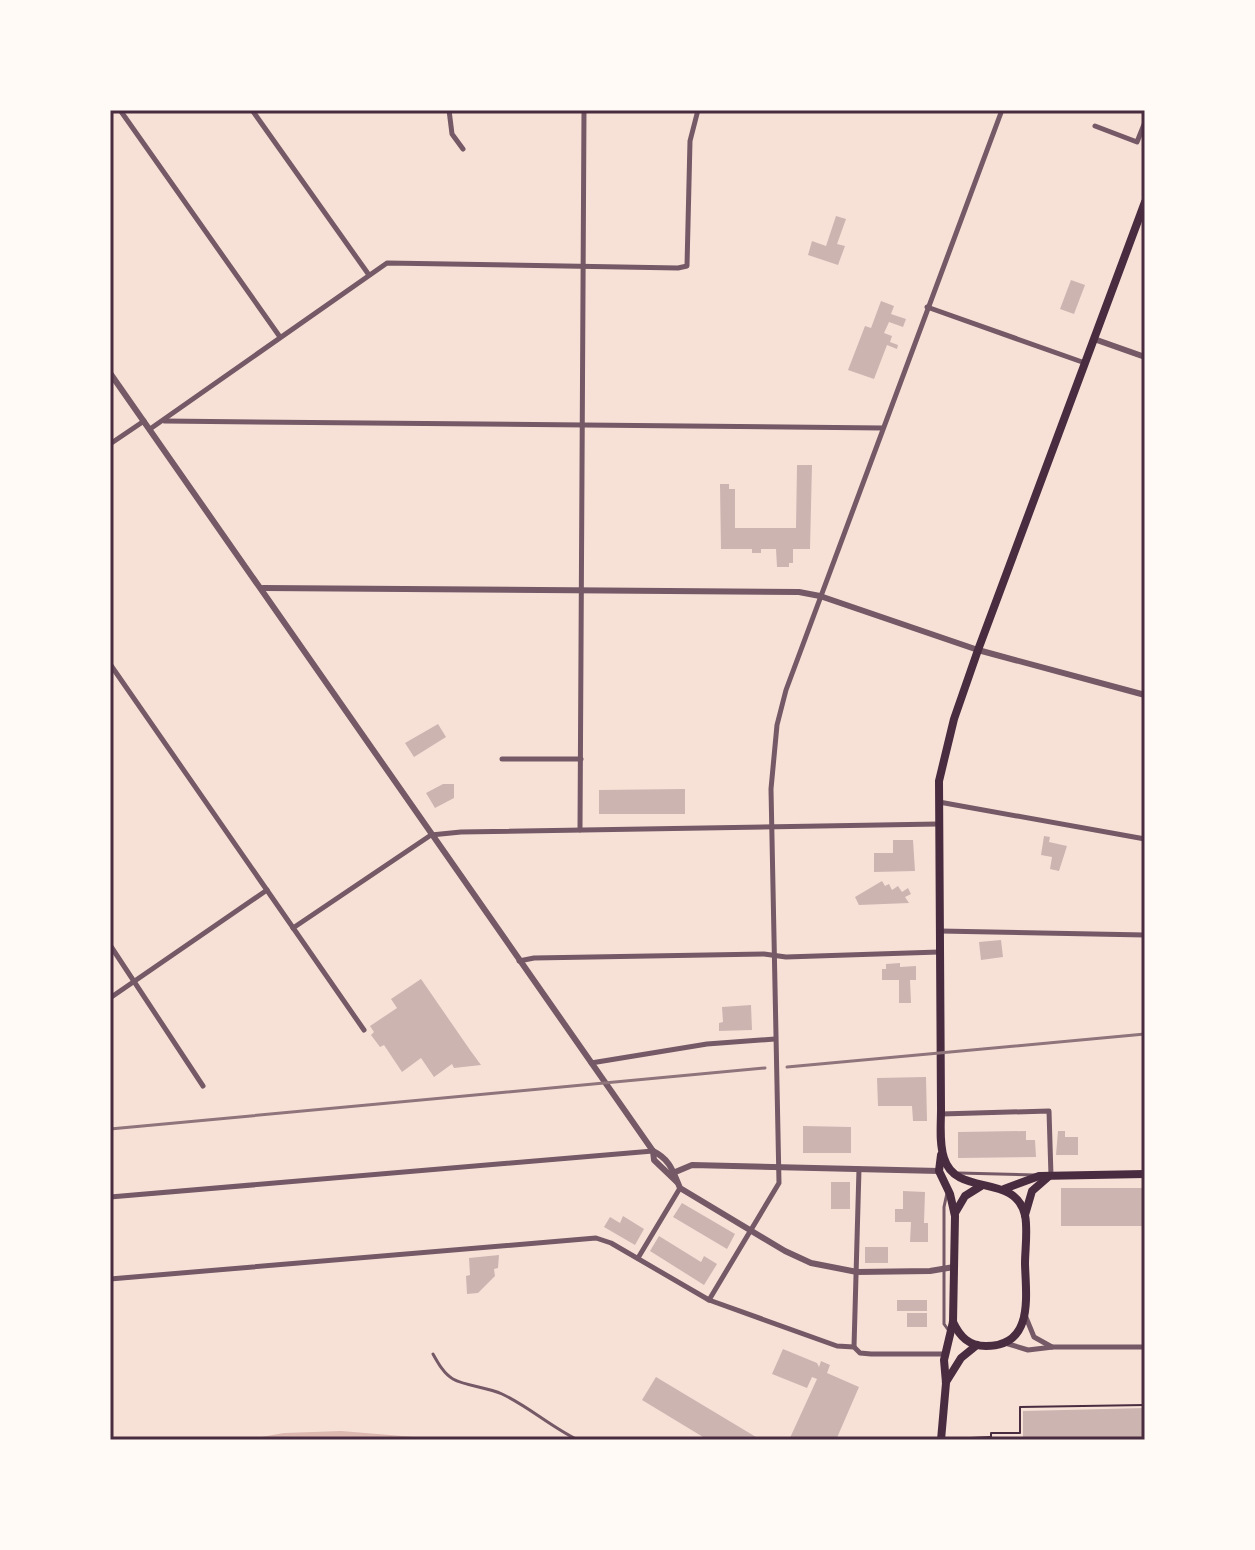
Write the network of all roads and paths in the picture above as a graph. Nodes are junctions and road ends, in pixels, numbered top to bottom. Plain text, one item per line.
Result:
1 (120, 110) edge
2 (252, 110) edge
3 (449, 110) edge
4 (584, 110) edge
5 (698, 110) edge
6 (1002, 110) edge
7 (1145, 122) edge
8 (1095, 126) dead end
9 (463, 149) dead end
10 (1145, 202) edge
11 (584, 266) junction
12 (369, 275) junction
13 (927, 307) junction
14 (280, 337) junction
15 (1094, 339) junction
16 (1145, 357) edge
17 (1085, 363) junction
18 (110, 373) edge
19 (144, 421) junction
20 (161, 421) junction
21 (583, 425) junction
22 (883, 428) junction
23 (150, 429) junction
24 (110, 444) edge
25 (263, 588) junction
26 (582, 590) junction
27 (820, 596) junction
28 (978, 650) junction
29 (110, 664) edge
30 (1145, 695) edge
31 (502, 759) dead end
32 (581, 759) junction
33 (938, 802) junction
34 (938, 824) junction
35 (771, 827) junction
36 (580, 830) junction
37 (431, 835) junction
38 (1145, 839) edge
39 (267, 890) junction
40 (293, 928) junction
41 (940, 931) junction
42 (1145, 935) edge
43 (110, 945) edge
44 (940, 952) junction
45 (772, 955) junction
46 (519, 961) junction
47 (135, 981) junction
48 (110, 998) edge
49 (364, 1030) dead end
50 (775, 1039) junction
51 (591, 1063) junction
52 (203, 1086) dead end
53 (941, 1114) junction
54 (942, 1146) junction
55 (653, 1151) junction
56 (779, 1167) junction
57 (859, 1169) junction
58 (676, 1171) junction
59 (939, 1171) junction
60 (954, 1173) junction
61 (1145, 1174) edge
62 (668, 1175) junction
63 (1039, 1176) junction
64 (1051, 1176) junction
65 (679, 1185) junction
66 (981, 1186) junction
67 (1003, 1189) junction
68 (949, 1190) junction
69 (110, 1197) edge
70 (955, 1216) junction
71 (1025, 1216) junction
72 (751, 1231) junction
73 (638, 1258) junction
74 (944, 1267) junction
75 (954, 1267) junction
76 (857, 1272) junction
77 (110, 1279) edge
78 (709, 1300) junction
79 (1025, 1315) junction
80 (953, 1322) junction
81 (950, 1333) junction
82 (1004, 1342) junction
83 (977, 1345) junction
84 (854, 1347) junction
85 (1053, 1347) junction
86 (1145, 1347) edge
87 (433, 1354) dead end
88 (945, 1354) junction
89 (946, 1383) junction
90 (1145, 1405) edge
91 (941, 1438) edge
92 (991, 1439) edge
93 (578, 1440) edge
94 (968, 1440) edge

1 - 14 street
2 - 12 street
3 - 9 street
4 - 11 street
5 - 11 street
6 - 13 street
7 - 8 street
10 - 15 main road
11 - 12 street
11 - 21 street
12 - 14 street
13 - 17 street
13 - 22 street
14 - 20 street
15 - 16 street
15 - 17 main road
17 - 28 main road
18 - 19 street
19 - 23 street
19 - 24 street
20 - 21 street
20 - 23 street
21 - 22 street
21 - 26 street
22 - 27 street
23 - 25 street
25 - 26 street
25 - 37 street
26 - 27 street
26 - 32 street
27 - 28 street
27 - 35 street
28 - 30 street
28 - 33 main road
29 - 39 street
31 - 32 street
32 - 36 street
33 - 34 main road
33 - 38 street
34 - 35 street
34 - 41 main road
35 - 36 street
35 - 45 street
36 - 37 street
37 - 40 street
37 - 46 street
39 - 40 street
39 - 47 street
40 - 49 street
41 - 42 street
41 - 44 main road
43 - 47 street
44 - 45 street
44 - 53 main road
45 - 46 street
45 - 50 street
46 - 51 street
47 - 48 street
47 - 52 street
50 - 51 street
50 - 56 street
51 - 55 street
53 - 54 main road
53 - 64 street
54 - 59 main road
54 - 60 main road
55 - 58 street
55 - 62 street
55 - 69 street
56 - 57 street
56 - 58 street
56 - 72 street
57 - 59 street
57 - 76 street
58 - 62 street
58 - 65 street
59 - 68 main road
60 - 63 lane
60 - 66 main road
61 - 64 main road
62 - 65 street
63 - 64 main road
63 - 67 main road
64 - 71 main road
65 - 72 street
65 - 73 street
66 - 67 main road
66 - 70 main road
67 - 71 main road
68 - 70 main road
68 - 74 lane
70 - 75 main road
71 - 79 main road
72 - 76 street
72 - 78 street
73 - 77 street
73 - 78 street
74 - 75 street
74 - 76 street
74 - 81 lane
75 - 80 main road
76 - 84 street
78 - 84 street
79 - 82 main road
79 - 85 street
80 - 81 main road
80 - 83 main road
81 - 88 main road
82 - 83 main road
82 - 85 street
83 - 89 main road
84 - 88 street
85 - 86 street
87 - 93 lane
88 - 89 main road
89 - 91 main road
90 - 92 path
92 - 94 path

